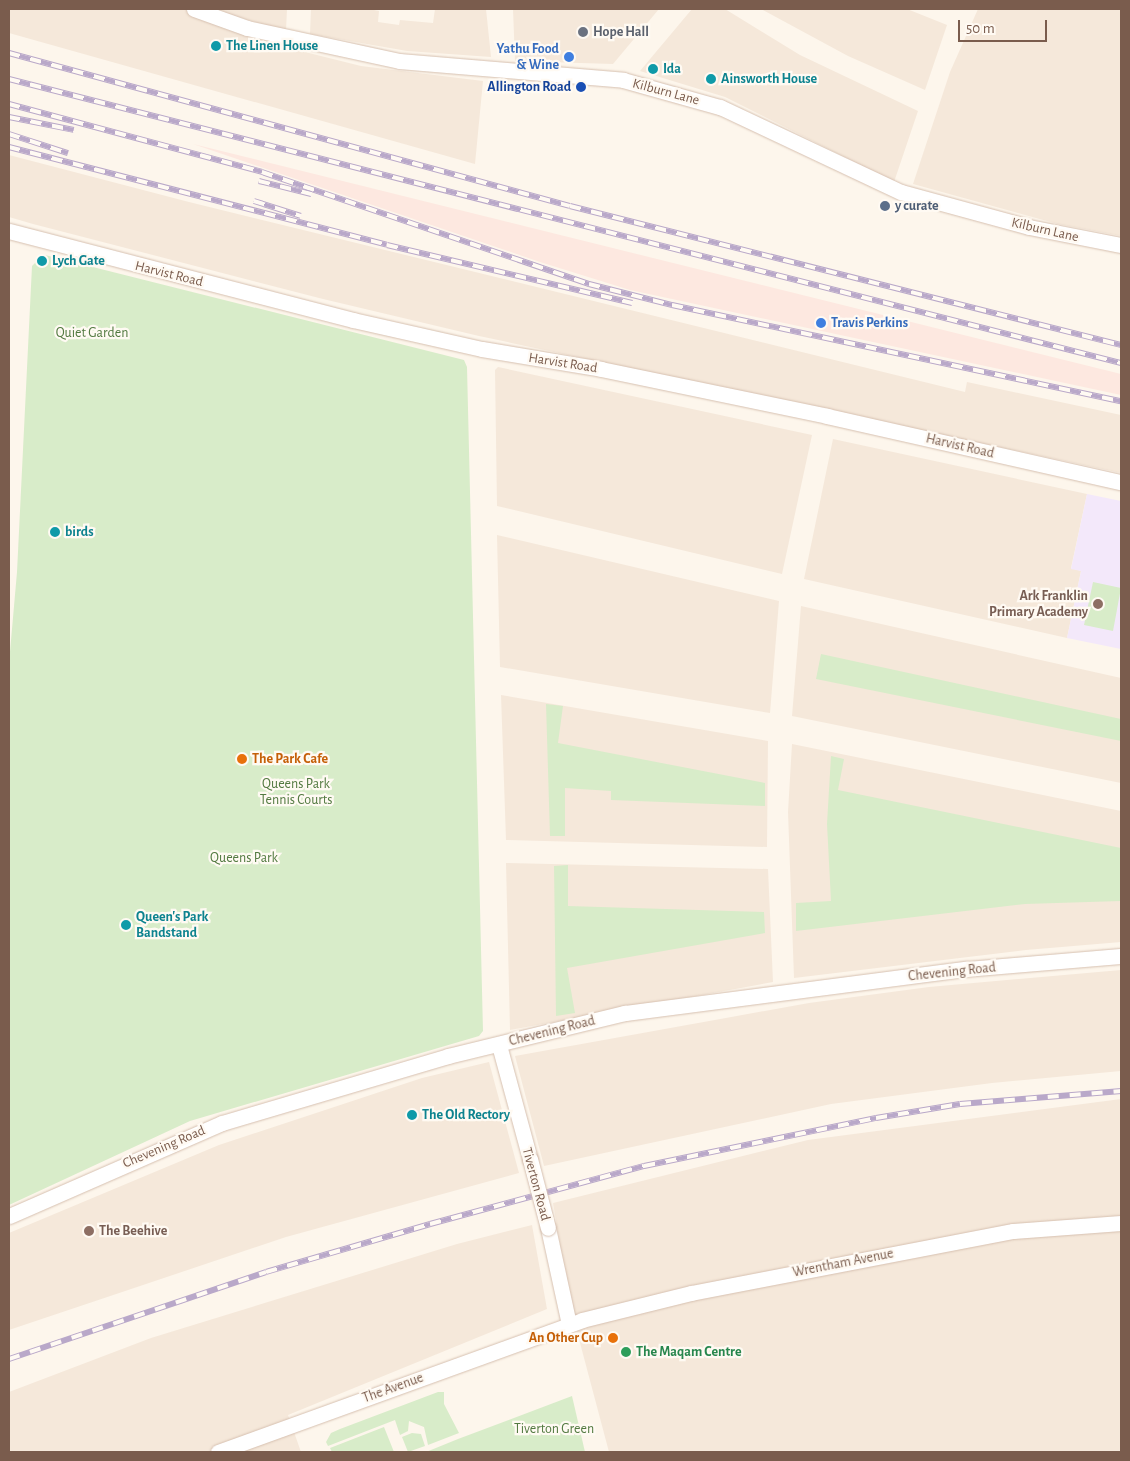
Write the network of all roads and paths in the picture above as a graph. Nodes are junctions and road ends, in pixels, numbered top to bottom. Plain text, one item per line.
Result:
1 (194, 9) edge
2 (9, 230) edge
3 (1121, 245) edge
4 (1121, 482) edge
5 (1121, 956) edge
6 (499, 1045) junction
7 (9, 1216) edge
8 (1121, 1223) edge
9 (569, 1324) junction
10 (218, 1452) edge

1 - 3 street, Kilburn Lane
2 - 4 street, Harvist Road
5 - 6 street, Chevening Road
6 - 7 street, Chevening Road
6 - 9 street, Tiverton Road, bridge
8 - 9 street, Wrentham Avenue
9 - 10 street, The Avenue

